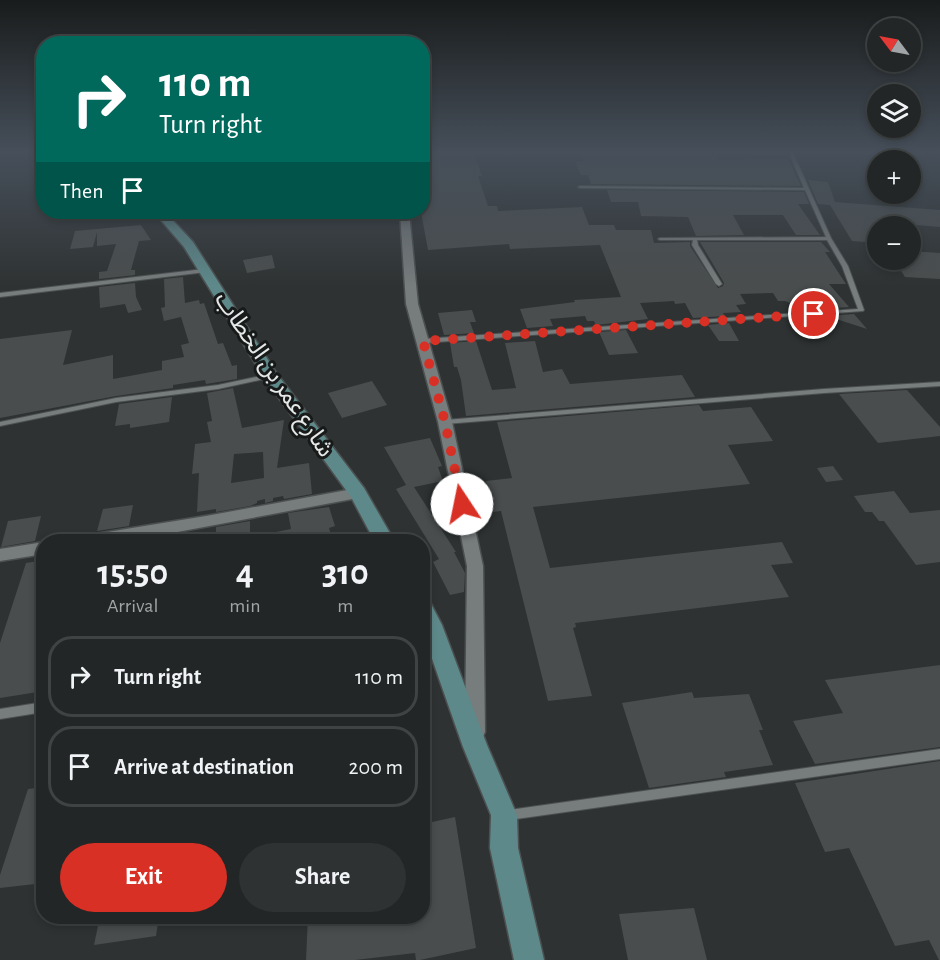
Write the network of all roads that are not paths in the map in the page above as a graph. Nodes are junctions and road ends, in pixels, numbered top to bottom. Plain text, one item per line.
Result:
1 (812, 198) edge
2 (166, 219) edge
3 (405, 219) edge
4 (829, 238) junction
5 (660, 239) dead end
6 (695, 239) junction
7 (204, 271) junction
8 (719, 284) dead end
9 (0, 295) edge
10 (423, 341) junction
11 (271, 376) junction
12 (940, 384) edge
13 (445, 422) junction
14 (0, 424) edge
15 (358, 493) junction
16 (132, 534) edge
17 (381, 534) edge
18 (36, 549) edge
19 (0, 555) edge
20 (430, 631) edge
21 (36, 707) edge
22 (0, 714) edge
23 (475, 747) junction
24 (940, 754) edge
25 (504, 815) junction
26 (529, 960) edge

1 - 4 lane
2 - 7 main road, شارع عمر بن الخطاب
3 - 10 street
4 - 6 lane
4 - 10 lane
5 - 6 lane
6 - 8 lane
7 - 9 lane
7 - 11 main road, شارع عمر بن الخطاب
10 - 13 street
11 - 14 lane
11 - 15 main road, شارع عمر بن الخطاب
12 - 13 lane
13 - 23 street
15 - 16 street
15 - 17 main road, شارع عمر بن الخطاب
18 - 19 street
20 - 23 main road
21 - 22 lane
23 - 25 main road
24 - 25 lane
25 - 26 main road

